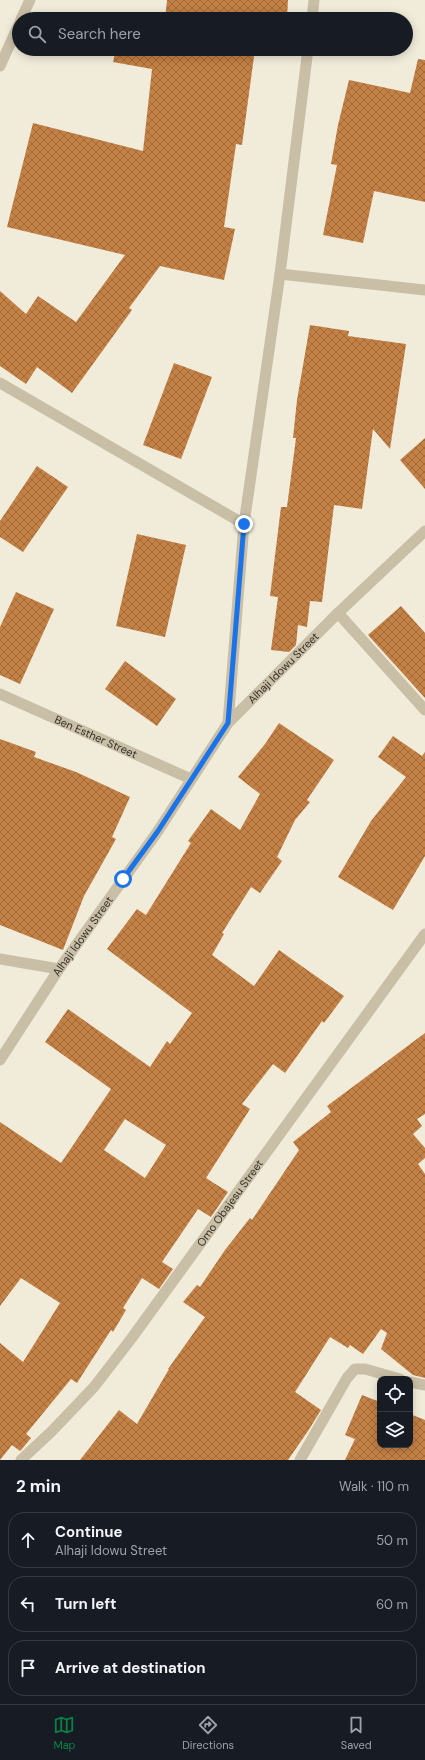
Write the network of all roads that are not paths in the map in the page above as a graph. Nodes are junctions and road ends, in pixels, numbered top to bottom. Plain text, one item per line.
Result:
1 (30, 0) edge
2 (314, 0) edge
3 (24, 12) edge
4 (313, 12) edge
5 (12, 39) edge
6 (307, 56) edge
7 (0, 66) edge
8 (280, 274) junction
9 (425, 290) edge
10 (0, 383) edge
11 (244, 524) junction
12 (425, 531) edge
13 (338, 613) junction
14 (0, 694) edge
15 (425, 710) edge
16 (228, 723) junction
17 (191, 779) junction
18 (425, 934) edge
19 (0, 959) edge
20 (59, 969) junction
21 (0, 1060) edge
22 (390, 1376) edge
23 (413, 1383) edge
24 (425, 1385) edge
25 (21, 1460) edge
26 (300, 1460) edge

1 - 3 street
2 - 4 street
5 - 7 street
6 - 8 street
8 - 9 street
8 - 11 street
10 - 11 street
11 - 16 street
12 - 13 street, Alhaji Idowu Street
13 - 15 street
13 - 16 street, Alhaji Idowu Street
14 - 17 street, Ben Esther Street
16 - 17 street, Alhaji Idowu Street
17 - 20 street, Alhaji Idowu Street
18 - 25 street, Omo Obajesu Street
19 - 20 street
20 - 21 street, Alhaji Idowu Street
22 - 26 street
23 - 24 street

